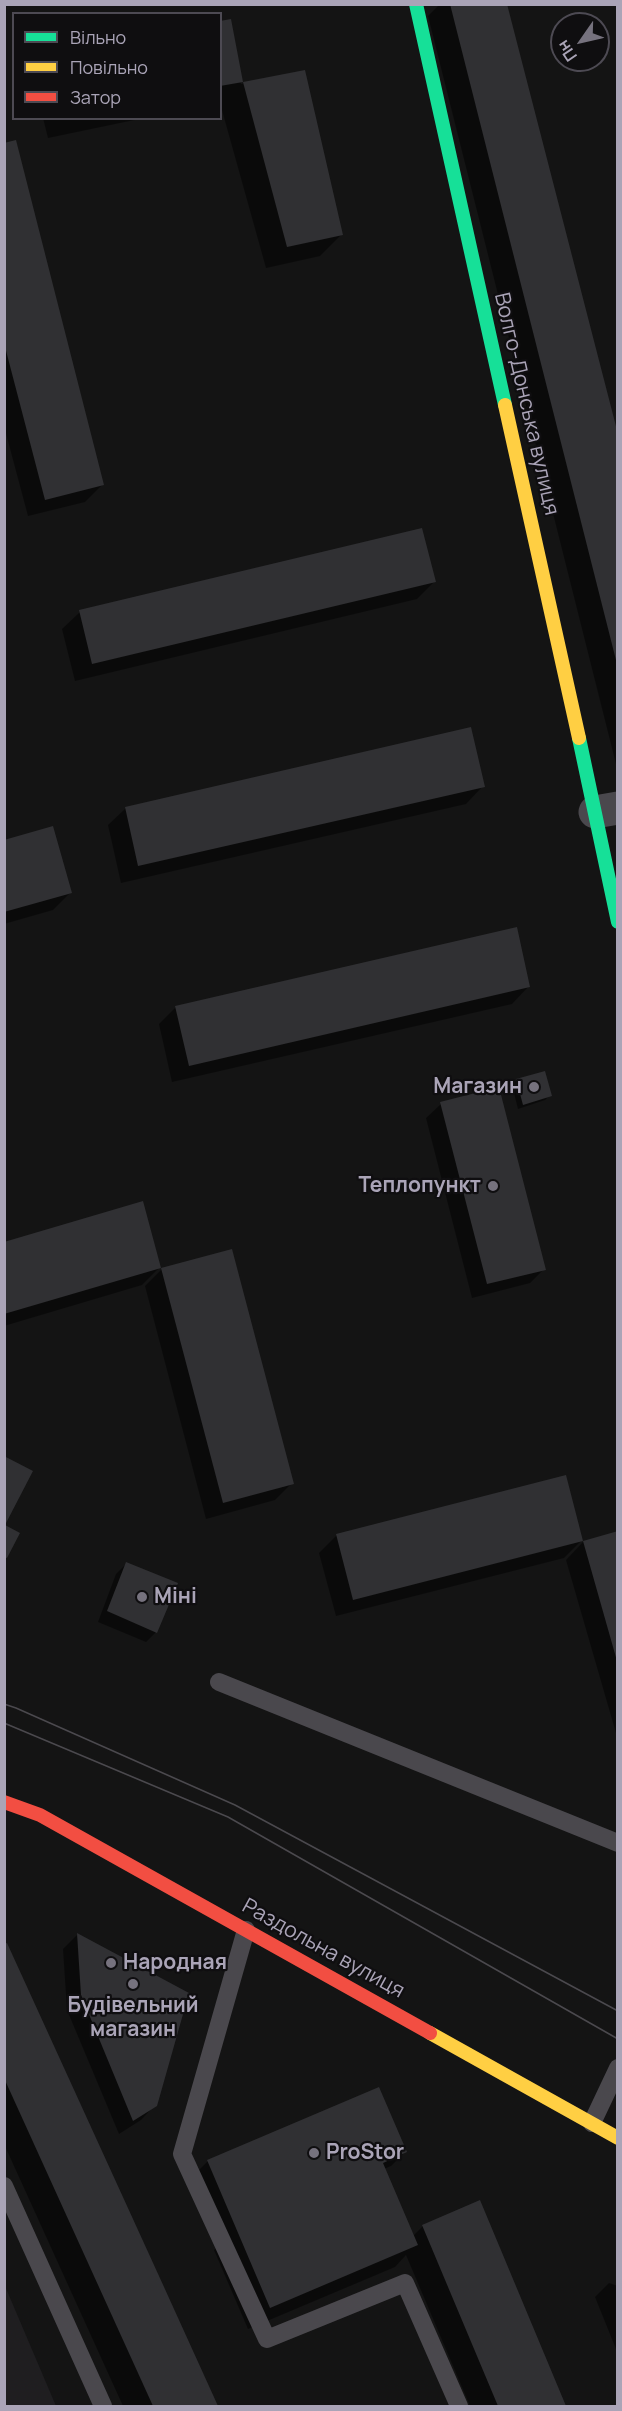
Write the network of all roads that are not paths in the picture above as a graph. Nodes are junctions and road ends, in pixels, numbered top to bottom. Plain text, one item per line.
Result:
1 (416, 4) edge
2 (606, 810) edge
3 (618, 922) edge
4 (219, 1682) dead end
5 (4, 1802) edge
6 (618, 1843) edge
7 (246, 1930) junction
8 (618, 2068) edge
9 (592, 2123) junction
10 (618, 2138) edge
11 (4, 2186) edge
12 (103, 2406) edge
13 (459, 2406) edge

1 - 2 street, Волго-Донська вулиця
2 - 3 street, Волго-Донська вулиця
4 - 6 lane
5 - 7 street, Раздольна вулиця
7 - 9 street, Раздольна вулиця
7 - 13 lane
8 - 9 lane
9 - 10 street, Раздольна вулиця
11 - 12 lane

